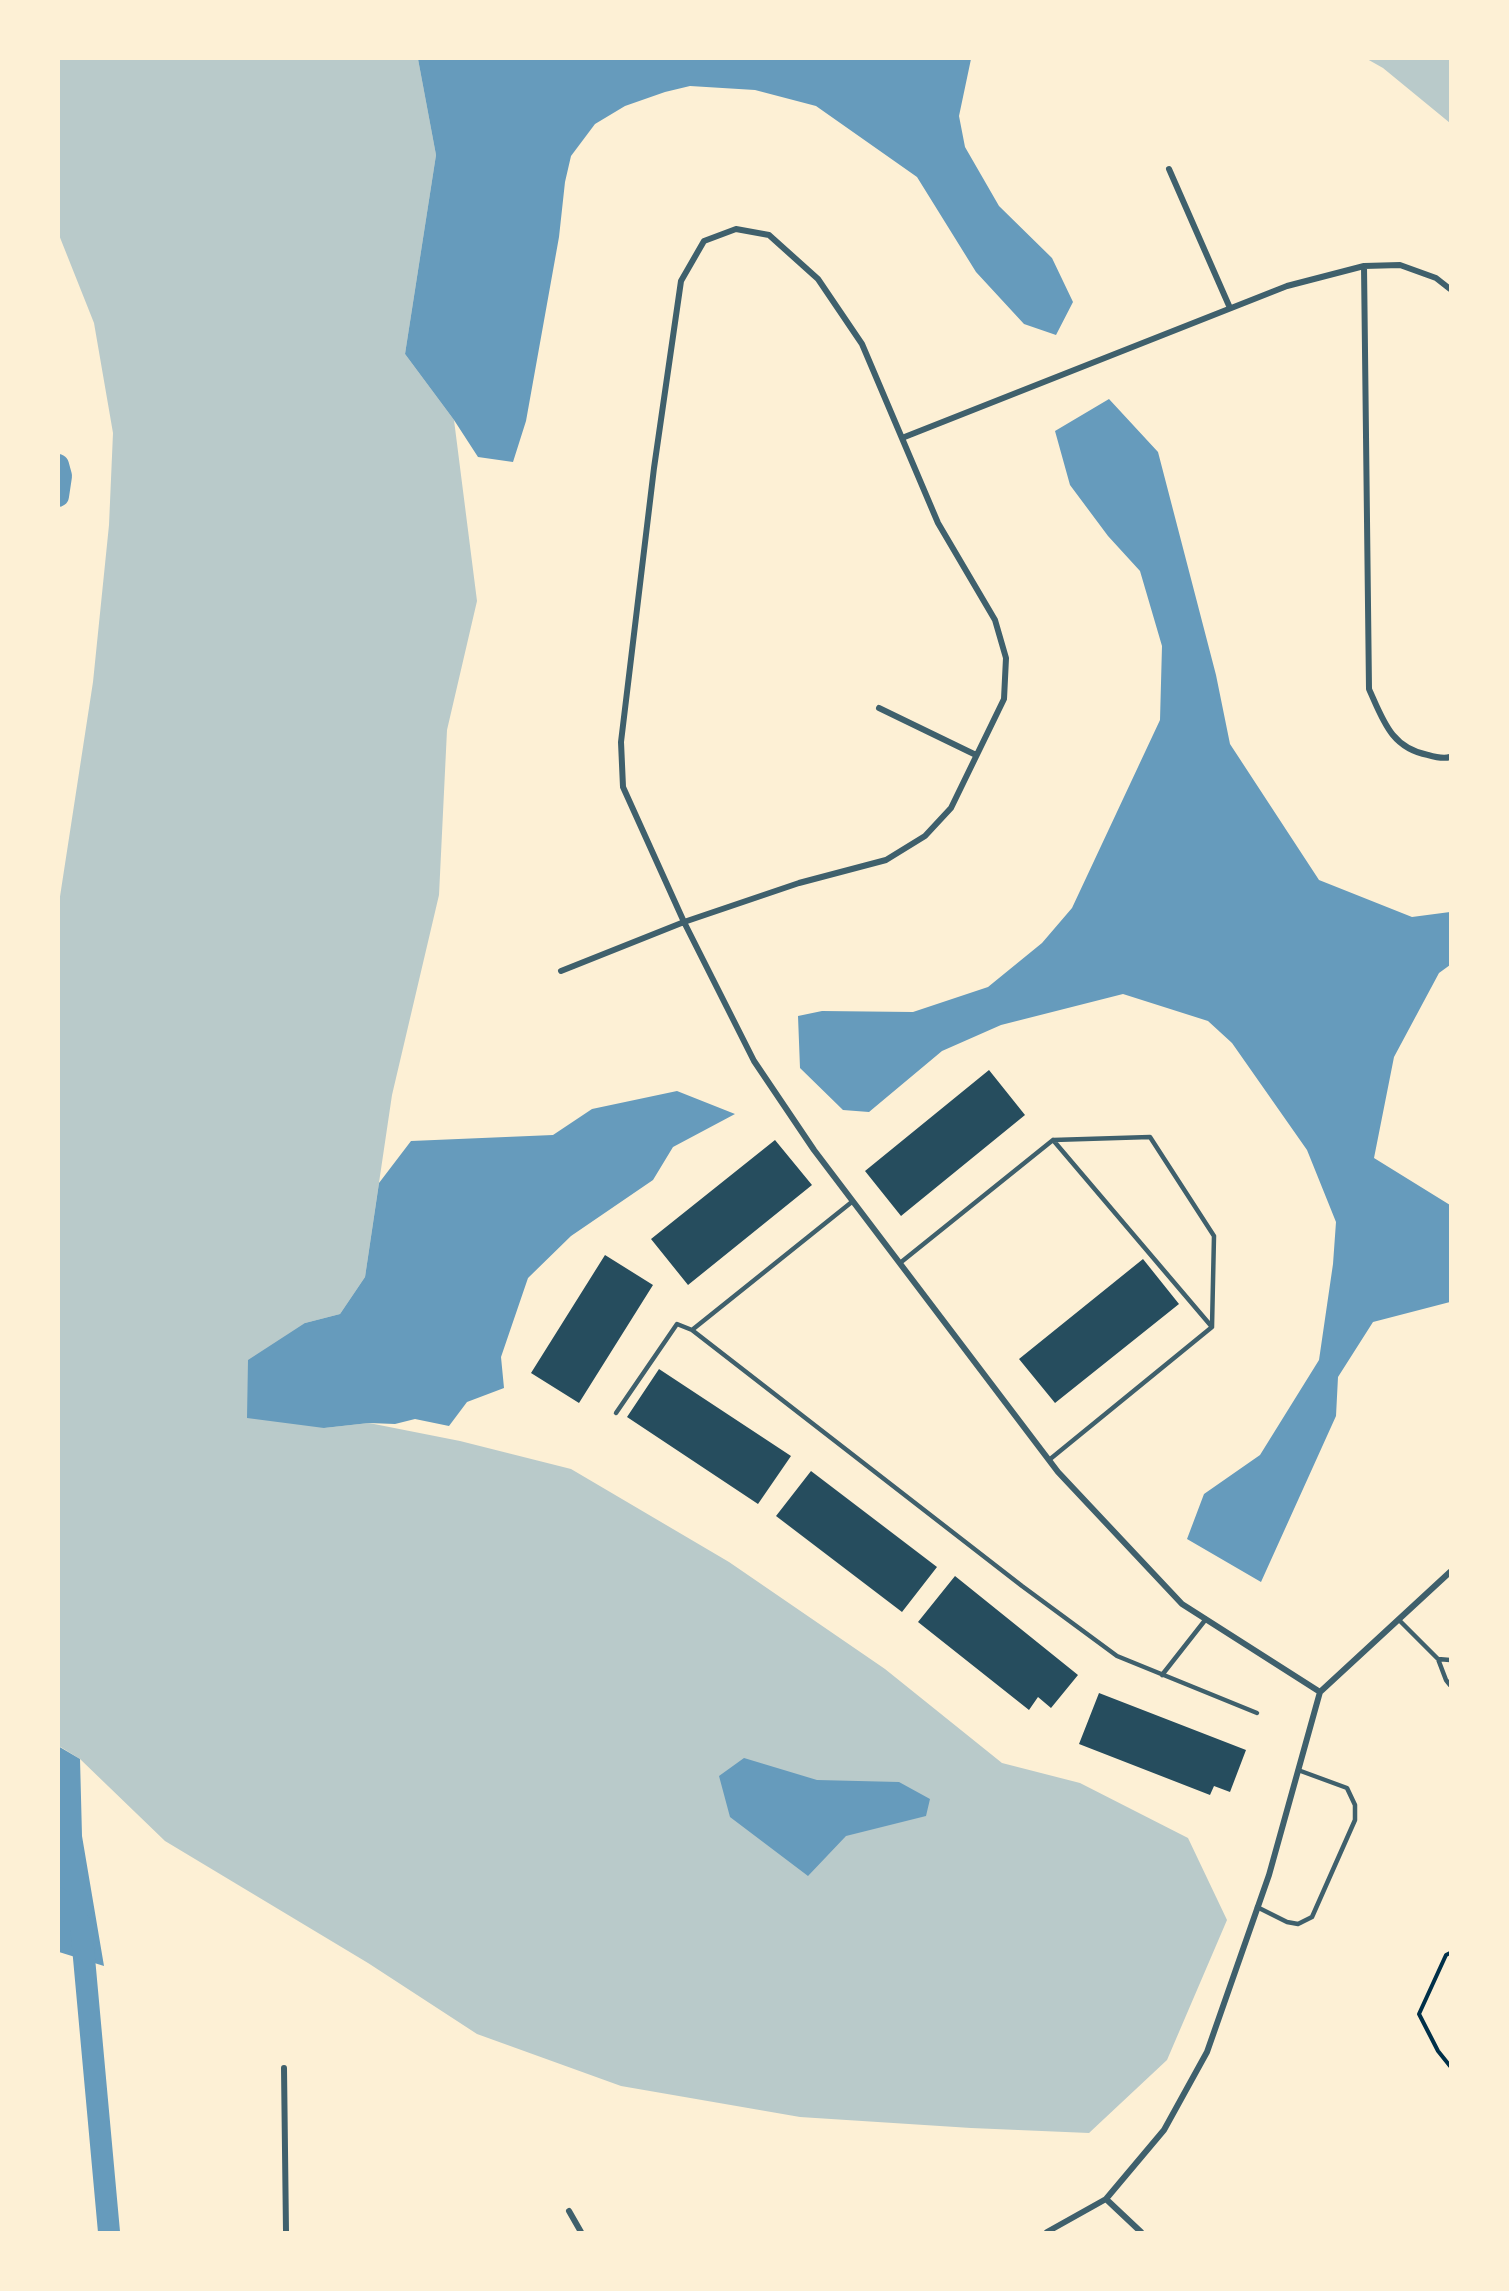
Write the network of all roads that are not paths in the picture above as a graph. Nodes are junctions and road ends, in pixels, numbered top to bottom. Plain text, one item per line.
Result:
1 (1169, 170) dead end
2 (1364, 266) junction
3 (1450, 289) edge
4 (1230, 308) junction
5 (902, 438) junction
6 (879, 708) dead end
7 (976, 755) junction
8 (1450, 757) edge
9 (684, 922) junction
10 (561, 971) dead end
11 (1053, 1140) junction
12 (853, 1201) junction
13 (900, 1263) junction
14 (1212, 1327) junction
15 (692, 1330) junction
16 (616, 1413) dead end
17 (1049, 1460) junction
18 (1450, 1572) edge
19 (1206, 1619) junction
20 (1399, 1620) junction
21 (1438, 1659) junction
22 (1450, 1660) edge
23 (1162, 1675) junction
24 (1450, 1685) edge
25 (1320, 1692) junction
26 (1257, 1713) dead end
27 (1298, 1770) junction
28 (1257, 1907) junction
29 (285, 2068) dead end
30 (1106, 2199) junction
31 (569, 2211) dead end
32 (286, 2232) edge
33 (581, 2232) edge
34 (1047, 2232) edge
35 (1141, 2232) edge

1 - 4 street
2 - 3 street
2 - 4 street
2 - 8 street
4 - 5 street
5 - 7 street
5 - 9 street
6 - 7 street
7 - 9 street
9 - 10 street
9 - 12 street
11 - 13 lane
11 - 14 lane
11 - 14 lane
12 - 13 street
12 - 15 lane
13 - 17 street
14 - 17 lane
15 - 16 lane
15 - 23 lane
17 - 19 street
18 - 20 street
19 - 23 lane
19 - 25 street
20 - 21 lane
20 - 25 street
21 - 22 lane
21 - 24 lane
23 - 26 lane
25 - 27 street
27 - 28 street
27 - 28 lane
28 - 30 street
29 - 32 street
30 - 34 street
30 - 35 street
31 - 33 street

